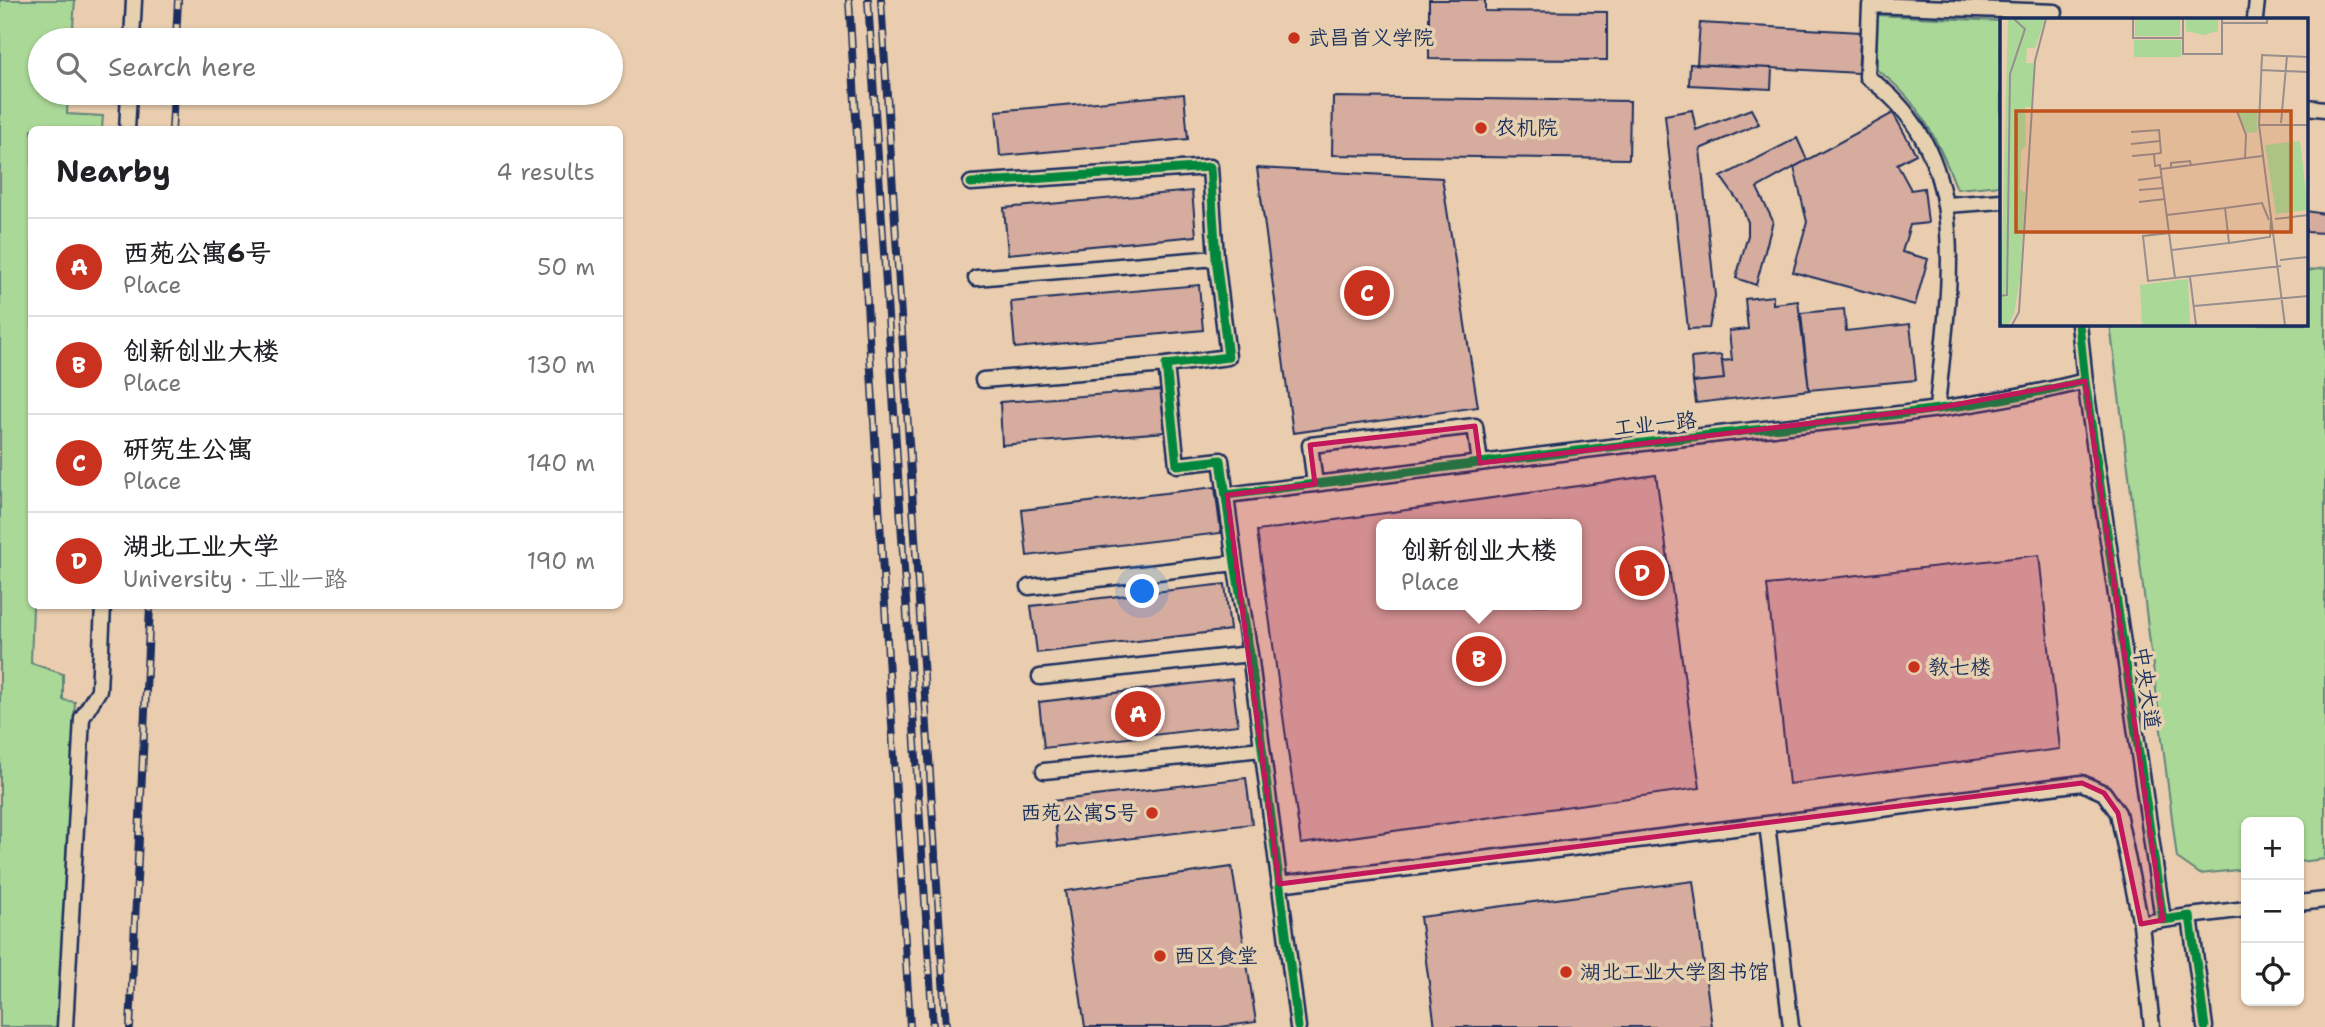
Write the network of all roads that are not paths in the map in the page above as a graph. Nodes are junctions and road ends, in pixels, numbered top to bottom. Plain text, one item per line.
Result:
1 (134, 0) edge
2 (2257, 0) edge
3 (2056, 11) edge
4 (2255, 18) edge
5 (133, 28) edge
6 (128, 105) edge
7 (127, 126) edge
8 (971, 183) dead end
9 (2000, 201) edge
10 (1947, 205) junction
11 (1216, 258) junction
12 (976, 278) dead end
13 (2079, 326) edge
14 (1166, 365) junction
15 (984, 380) dead end
16 (2085, 381) junction
17 (1937, 408) junction
18 (1480, 463) junction
19 (1315, 484) junction
20 (1227, 495) junction
21 (1235, 563) junction
22 (1029, 587) dead end
23 (103, 609) edge
24 (1250, 654) junction
25 (1040, 677) dead end
26 (1262, 748) junction
27 (1044, 771) dead end
28 (1767, 824) junction
29 (1279, 884) junction
30 (2325, 900) edge
31 (2304, 902) edge
32 (2241, 910) edge
33 (2190, 916) junction
34 (2163, 920) junction
35 (2141, 924) junction
36 (65, 1027) edge
37 (1298, 1027) edge
38 (1791, 1027) edge
39 (2152, 1027) edge
40 (2205, 1027) edge

1 - 5 street
2 - 4 street
3 - 10 street
6 - 7 street
8 - 11 street
9 - 10 street
10 - 17 street
11 - 12 street
11 - 14 street
13 - 16 street, 中央大道
14 - 15 street
14 - 20 street
16 - 17 street, 工业一路
16 - 34 street, 中央大道
17 - 18 street, 工业一路
18 - 19 street, 工业一路
18 - 19 street
19 - 20 street, 工业一路
20 - 21 street
21 - 22 street
21 - 24 street
23 - 36 street
24 - 25 street
24 - 26 street
26 - 27 street
26 - 29 street
28 - 29 street
28 - 35 street
28 - 38 street
29 - 37 street
30 - 31 street
32 - 33 street
33 - 34 street
33 - 40 street
34 - 35 street
35 - 39 street

